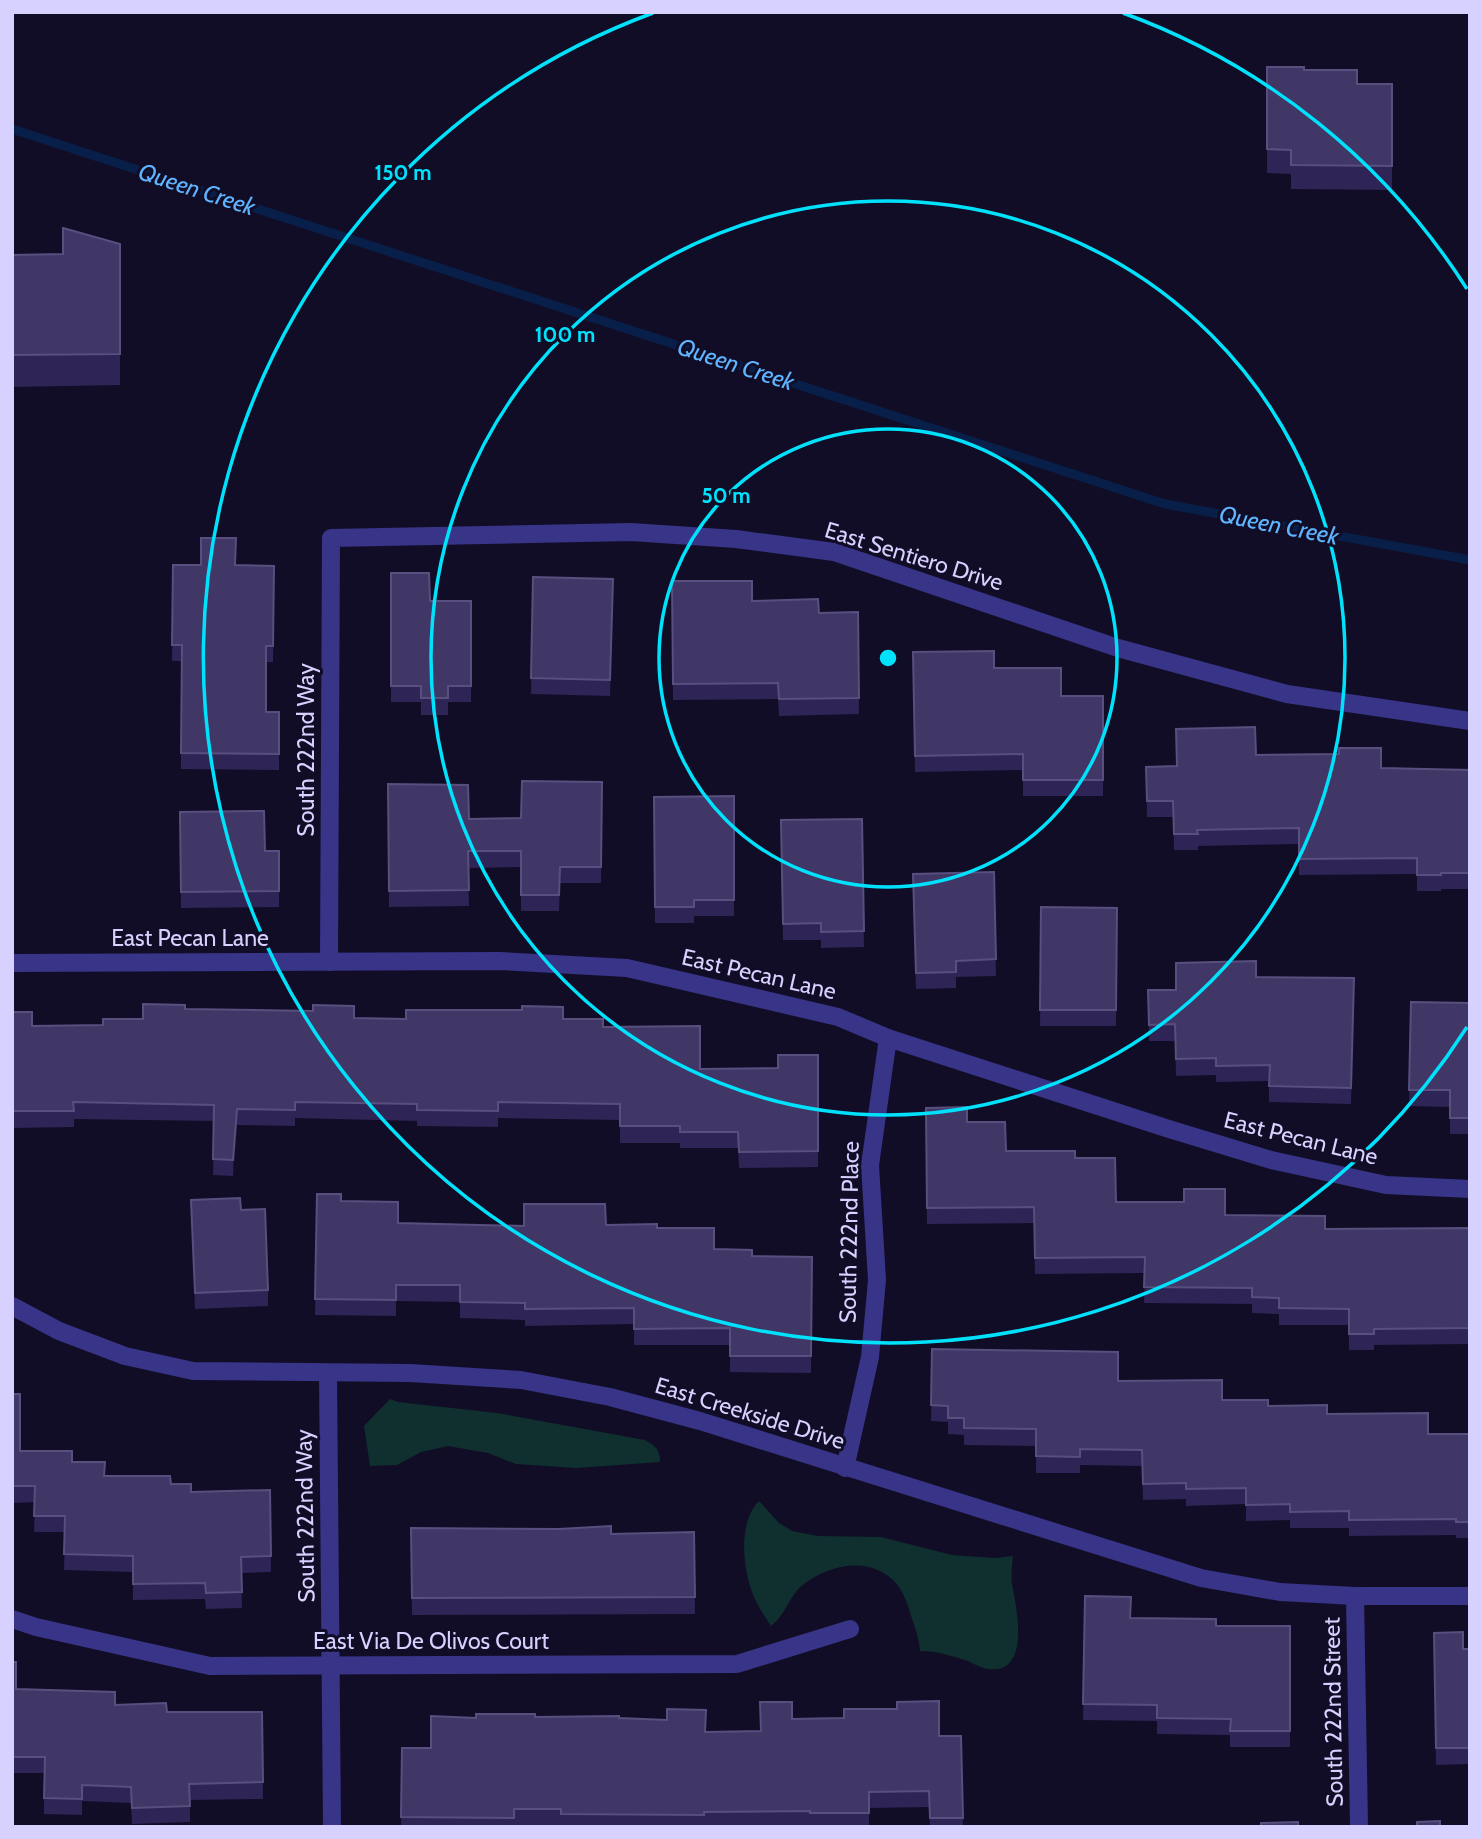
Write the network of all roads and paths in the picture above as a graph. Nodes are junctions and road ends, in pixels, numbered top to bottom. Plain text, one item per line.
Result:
1 (331, 538) joint
2 (1470, 721) edge
3 (329, 962) junction
4 (12, 964) edge
5 (888, 1038) junction
6 (1470, 1189) edge
7 (12, 1306) edge
8 (328, 1373) junction
9 (845, 1468) junction
10 (1355, 1596) junction
11 (1470, 1596) edge
12 (12, 1619) edge
13 (849, 1629) dead end
14 (332, 1666) junction
15 (332, 1827) edge
16 (1359, 1827) edge

1 - 2 street, East Sentiero Drive
1 - 3 street, South 222nd Way
3 - 4 street, East Pecan Lane
3 - 5 street, East Pecan Lane
5 - 6 street, East Pecan Lane
5 - 9 street, South 222nd Place
7 - 8 street, East Creekside Drive
8 - 9 street, East Creekside Drive
8 - 14 street, South 222nd Way
9 - 10 street, East Creekside Drive
10 - 11 street, East Creekside Drive
10 - 16 street, South 222nd Street
12 - 14 street, East Via De Olivos Court
13 - 14 street, East Via De Olivos Court
14 - 15 street, South 222nd Way

